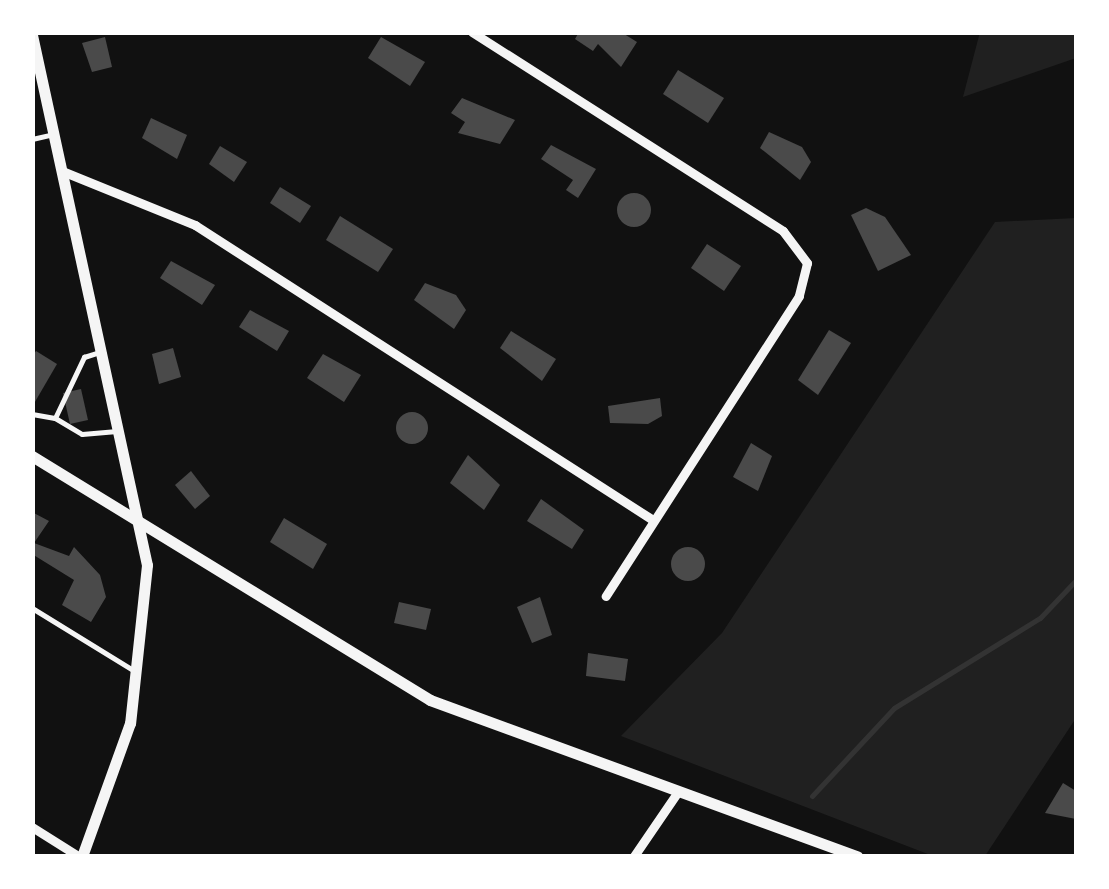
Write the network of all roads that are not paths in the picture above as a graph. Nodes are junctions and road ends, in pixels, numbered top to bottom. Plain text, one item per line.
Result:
1 (472, 32) edge
2 (32, 35) edge
3 (54, 134) junction
4 (32, 139) edge
5 (62, 171) junction
6 (102, 351) junction
7 (32, 414) edge
8 (55, 418) junction
9 (119, 431) junction
10 (32, 456) edge
11 (653, 520) junction
12 (138, 523) junction
13 (606, 596) dead end
14 (32, 608) edge
15 (139, 674) junction
16 (677, 793) junction
17 (32, 828) edge
18 (80, 856) edge
19 (634, 856) edge
20 (857, 856) edge

1 - 11 street
2 - 3 street
3 - 4 lane
3 - 5 street
5 - 6 street
5 - 11 street
6 - 8 lane
6 - 9 street
7 - 8 lane
8 - 9 lane
9 - 12 street
10 - 12 street
11 - 13 street
12 - 15 street
12 - 16 street
14 - 15 lane
15 - 18 street
16 - 19 street
16 - 20 street
17 - 18 street

